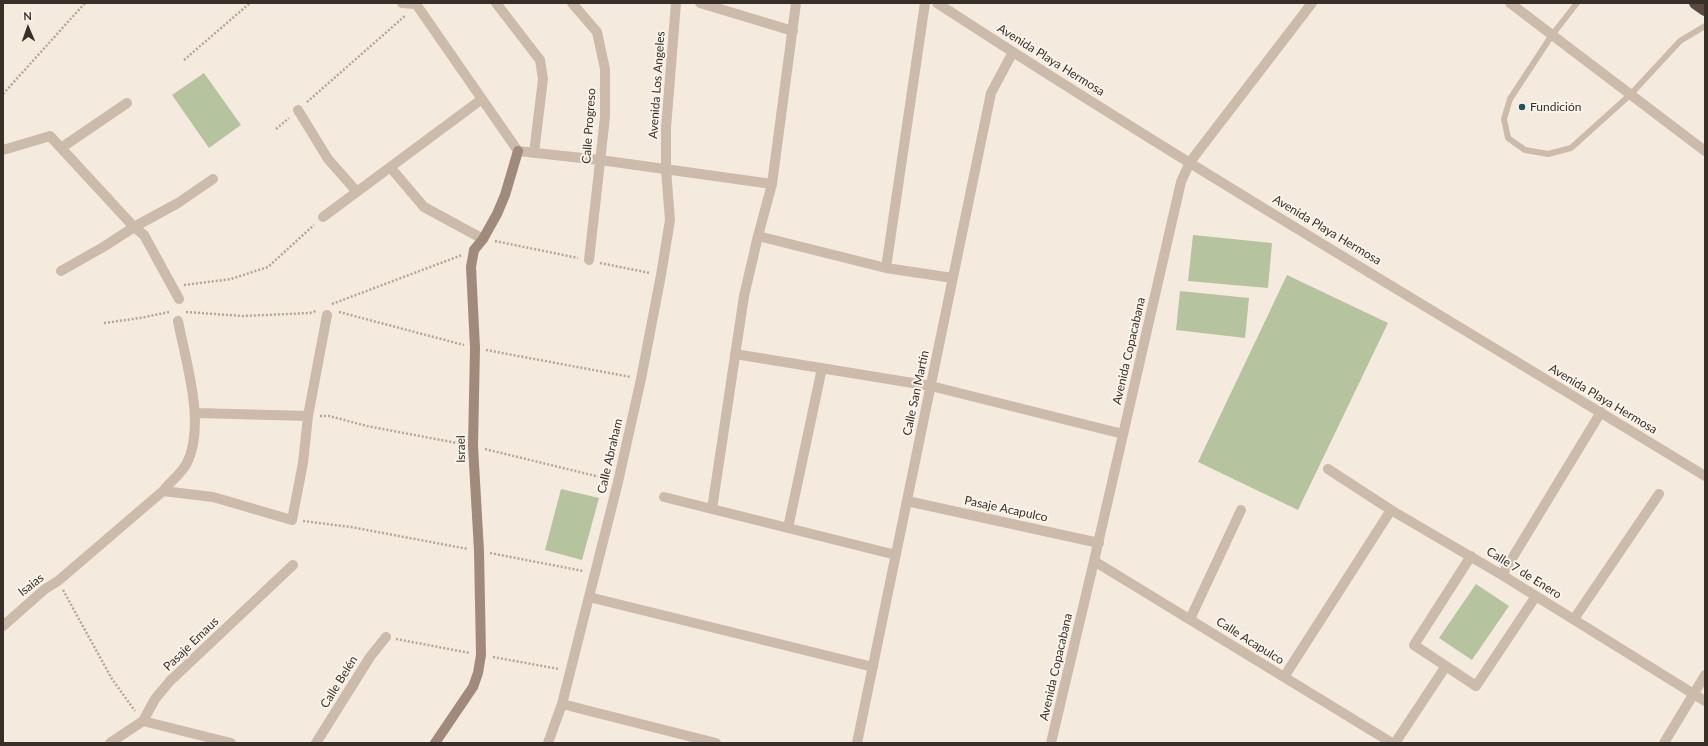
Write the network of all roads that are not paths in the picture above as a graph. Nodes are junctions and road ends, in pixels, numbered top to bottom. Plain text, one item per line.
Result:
1 (402, 3) edge
2 (496, 3) edge
3 (572, 3) edge
4 (676, 3) edge
5 (700, 3) edge
6 (796, 3) edge
7 (925, 3) edge
8 (937, 3) edge
9 (1312, 3) edge
10 (1510, 3) edge
11 (1577, 3) edge
12 (1695, 3) edge
13 (417, 4) edge
14 (1705, 10) edge
15 (1705, 26) edge
16 (793, 31) junction
17 (1552, 35) junction
18 (1013, 52) junction
19 (1630, 94) junction
20 (482, 99) junction
21 (127, 103) dead end
22 (298, 110) road end
23 (61, 148) junction
24 (3, 150) edge
25 (518, 151) junction
26 (1705, 151) edge
27 (534, 153) junction
28 (600, 160) junction
29 (1190, 162) junction
30 (390, 167) junction
31 (666, 170) junction
32 (213, 179) dead end
33 (772, 184) junction
34 (357, 192) junction
35 (323, 217) road end
36 (134, 227) junction
37 (758, 236) junction
38 (483, 239) junction
39 (589, 260) road end
40 (886, 268) junction
41 (61, 271) dead end
42 (953, 278) junction
43 (179, 299) dead end
44 (326, 311) road end
45 (178, 315) road end
46 (735, 354) junction
47 (822, 368) junction
48 (931, 386) junction
49 (196, 412) junction
50 (1600, 412) junction
51 (308, 416) junction
52 (1123, 434) junction
53 (1328, 469) dead end
54 (1705, 476) edge
55 (163, 491) junction
56 (1659, 494) dead end
57 (664, 497) dead end
58 (907, 501) junction
59 (712, 509) junction
60 (1241, 510) dead end
61 (1391, 510) junction
62 (788, 528) junction
63 (1099, 543) junction
64 (896, 555) junction
65 (1471, 556) junction
66 (1094, 561) junction
67 (293, 565) dead end
68 (1502, 575) junction
69 (1536, 596) junction
70 (589, 597) junction
71 (1190, 619) junction
72 (1574, 619) junction
73 (3, 626) edge
74 (386, 637) dead end
75 (1446, 666) junction
76 (873, 667) junction
77 (1705, 675) edge
78 (1284, 677) junction
79 (1694, 694) junction
80 (1705, 701) edge
81 (562, 704) junction
82 (142, 721) junction
83 (110, 743) edge
84 (231, 743) edge
85 (316, 743) edge
86 (435, 743) edge
87 (548, 743) edge
88 (716, 743) edge
89 (857, 743) edge
90 (1051, 743) edge
91 (1393, 743) edge
92 (1664, 743) edge

1 - 13 street
2 - 27 street
3 - 28 street, Calle Progreso
4 - 31 street, Avenida Los Angeles
5 - 16 street
6 - 16 street
7 - 40 street
8 - 18 street, Avenida Playa Hermosa
9 - 29 street, Avenida Copacabana
10 - 17 street
11 - 17 lane
12 - 14 highway
13 - 20 street
15 - 19 lane
16 - 33 street
17 - 19 street
17 - 19 lane
18 - 29 street, Avenida Playa Hermosa
18 - 42 street, Calle San Martín
19 - 26 street
20 - 25 street
20 - 30 street
21 - 23 street
22 - 34 street
23 - 24 street
23 - 36 street
25 - 27 street
25 - 38 street
27 - 28 street
28 - 31 street
28 - 39 street, Calle Progreso
29 - 50 street, Avenida Playa Hermosa
29 - 52 street, Avenida Copacabana
30 - 34 street
30 - 38 street
31 - 33 street
31 - 70 street, Calle Abraham
32 - 36 street
33 - 37 street
34 - 35 street
36 - 41 street
36 - 43 street
37 - 40 street
37 - 46 street
38 - 86 street, Israel
40 - 42 street
42 - 48 street, Calle San Martín
44 - 51 street
45 - 49 street, Isaias
46 - 47 street
46 - 59 street
47 - 48 street
47 - 62 street
48 - 52 street
48 - 58 street, Calle San Martín
49 - 51 street
49 - 55 street, Isaias
50 - 54 street, Avenida Playa Hermosa
50 - 68 street
51 - 55 street
52 - 63 street, Avenida Copacabana
53 - 61 street, Calle 7 de Enero
55 - 73 street, Isaias
56 - 72 street
57 - 59 street
58 - 63 street, Pasaje Acapulco
58 - 64 street, Calle San Martín
59 - 62 street
60 - 71 street
61 - 65 street, Calle 7 de Enero
61 - 78 street
62 - 64 street
63 - 66 street, Avenida Copacabana
64 - 76 street, Calle San Martín
65 - 68 street, Calle 7 de Enero
65 - 75 street
66 - 71 street, Calle Acapulco
66 - 90 street, Avenida Copacabana
67 - 82 street, Pasaje Emaus
68 - 69 street, Calle 7 de Enero
69 - 72 street, Calle 7 de Enero
69 - 75 street
70 - 76 street
70 - 81 street, Calle Abraham
71 - 78 street, Calle Acapulco
72 - 79 street, Calle 7 de Enero
74 - 85 street, Calle Belén
75 - 91 street
76 - 89 street, Calle San Martín
77 - 79 street
78 - 91 street, Calle Acapulco
79 - 80 street, Calle 7 de Enero
79 - 92 street
81 - 87 street, Calle Abraham
81 - 88 street
82 - 83 street, Pasaje Emaus
82 - 84 street

